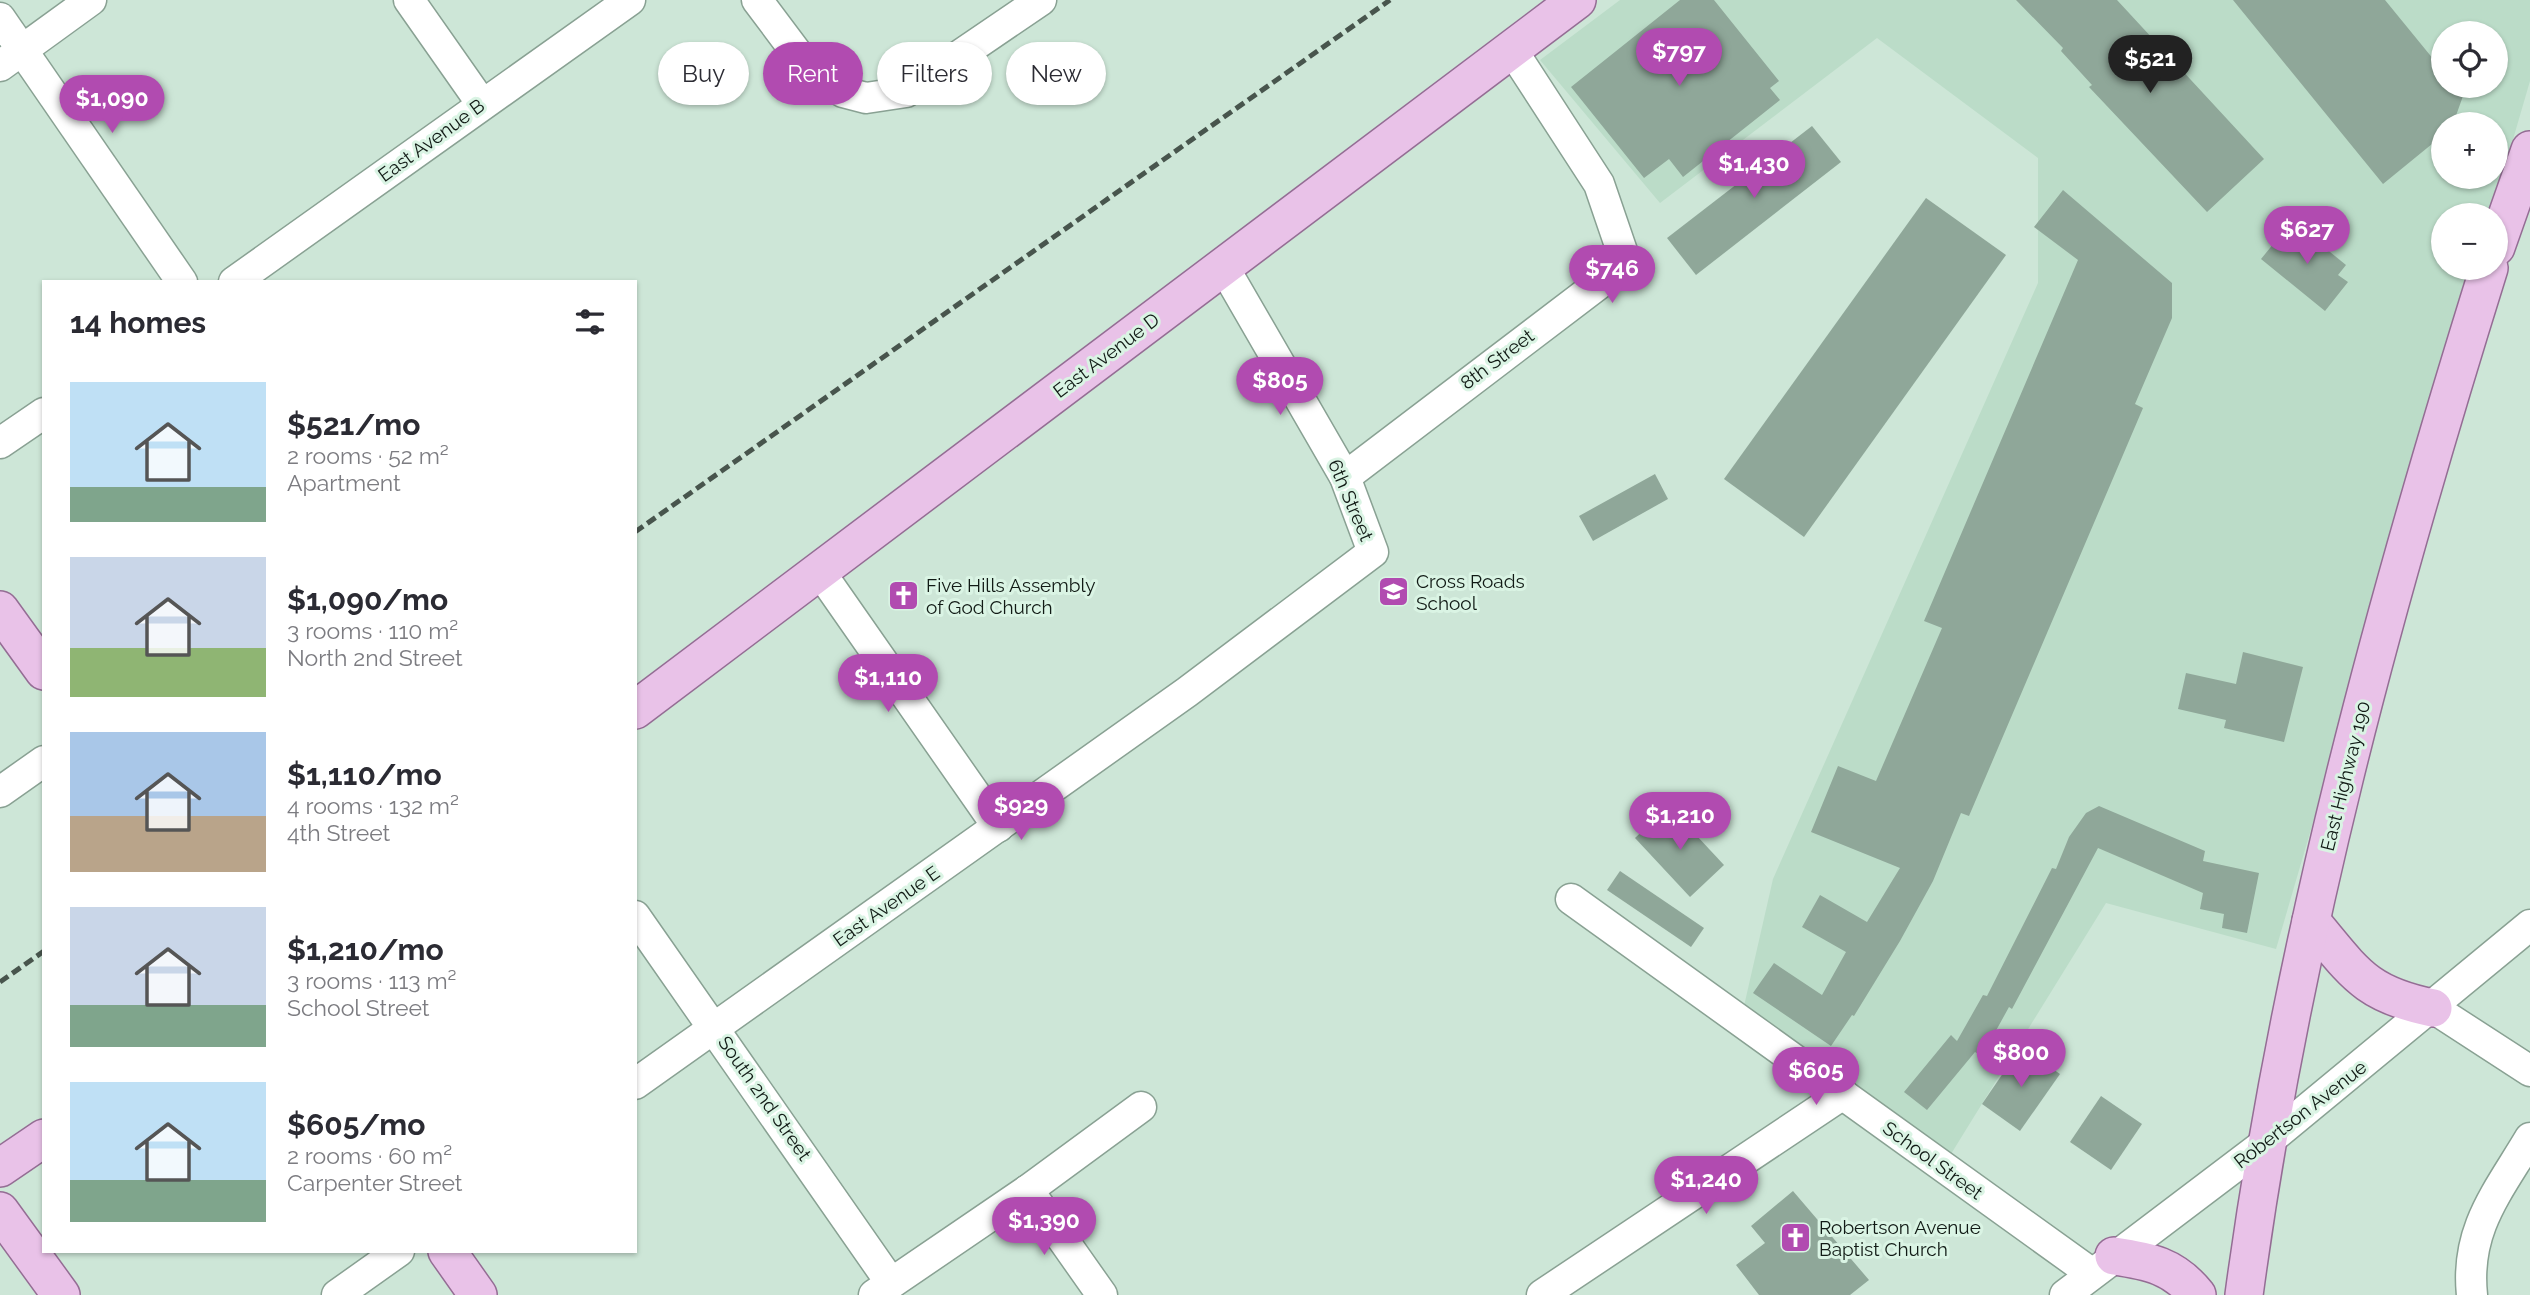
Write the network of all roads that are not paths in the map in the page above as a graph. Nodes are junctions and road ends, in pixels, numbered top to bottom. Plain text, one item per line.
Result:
1 (91, 0) edge
2 (409, 0) edge
3 (630, 0) edge
4 (757, 0) edge
5 (1041, 0) edge
6 (1577, 0) edge
7 (0, 18) edge
8 (1512, 50) junction
9 (11, 58) edge
10 (482, 104) junction
11 (2530, 150) edge
12 (2508, 213) edge
13 (1223, 266) junction
14 (180, 280) edge
15 (237, 280) edge
16 (2485, 280) edge
17 (42, 414) edge
18 (0, 443) edge
19 (1345, 477) junction
20 (1373, 552) joint
21 (820, 572) junction
22 (0, 610) edge
23 (42, 668) edge
24 (637, 709) edge
25 (42, 762) edge
26 (0, 792) edge
27 (998, 827) junction
28 (1571, 899) dead end
29 (637, 919) edge
30 (2311, 921) junction
31 (2530, 925) edge
32 (2433, 1008) junction
33 (715, 1027) junction
34 (2530, 1071) edge
35 (637, 1083) edge
36 (1843, 1094) junction
37 (1141, 1107) dead end
38 (2530, 1138) edge
39 (42, 1139) edge
40 (2267, 1142) junction
41 (0, 1168) edge
42 (1028, 1190) junction
43 (0, 1211) edge
44 (396, 1253) edge
45 (448, 1253) edge
46 (2103, 1265) junction
47 (883, 1289) edge
48 (61, 1295) edge
49 (337, 1295) edge
50 (478, 1295) edge
51 (1102, 1295) edge
52 (1542, 1295) edge
53 (2065, 1295) edge
54 (2197, 1295) edge
55 (2244, 1295) edge
56 (2472, 1295) edge

1 - 9 street
2 - 10 street
3 - 10 street, East Avenue B
4 - 5 street
6 - 8 main road, East Avenue D
7 - 9 street
8 - 13 main road, East Avenue D
8 - 19 street, 8th Street
9 - 14 street
10 - 15 street, East Avenue B
11 - 12 main road
13 - 19 street, 6th Street
13 - 21 main road, East Avenue D
16 - 30 main road, East Highway 190
17 - 18 street
19 - 20 street, 6th Street
20 - 27 street, East Avenue E
21 - 24 main road, East Avenue D
21 - 27 street
22 - 23 main road
25 - 26 street
27 - 33 street, East Avenue E
28 - 36 street, School Street
29 - 33 street, South 2nd Street
30 - 32 main road
30 - 40 main road, East Highway 190
31 - 32 street, Robertson Avenue
32 - 34 street
32 - 40 street, Robertson Avenue
33 - 35 street, East Avenue E
33 - 47 street, South 2nd Street
36 - 46 street, School Street
36 - 52 street
37 - 42 street
38 - 56 street
39 - 41 main road
40 - 46 street, Robertson Avenue
40 - 55 main road, East Highway 190
42 - 47 street
42 - 51 street
43 - 48 main road
44 - 49 street
45 - 50 main road
46 - 53 street, Robertson Avenue
46 - 54 main road

